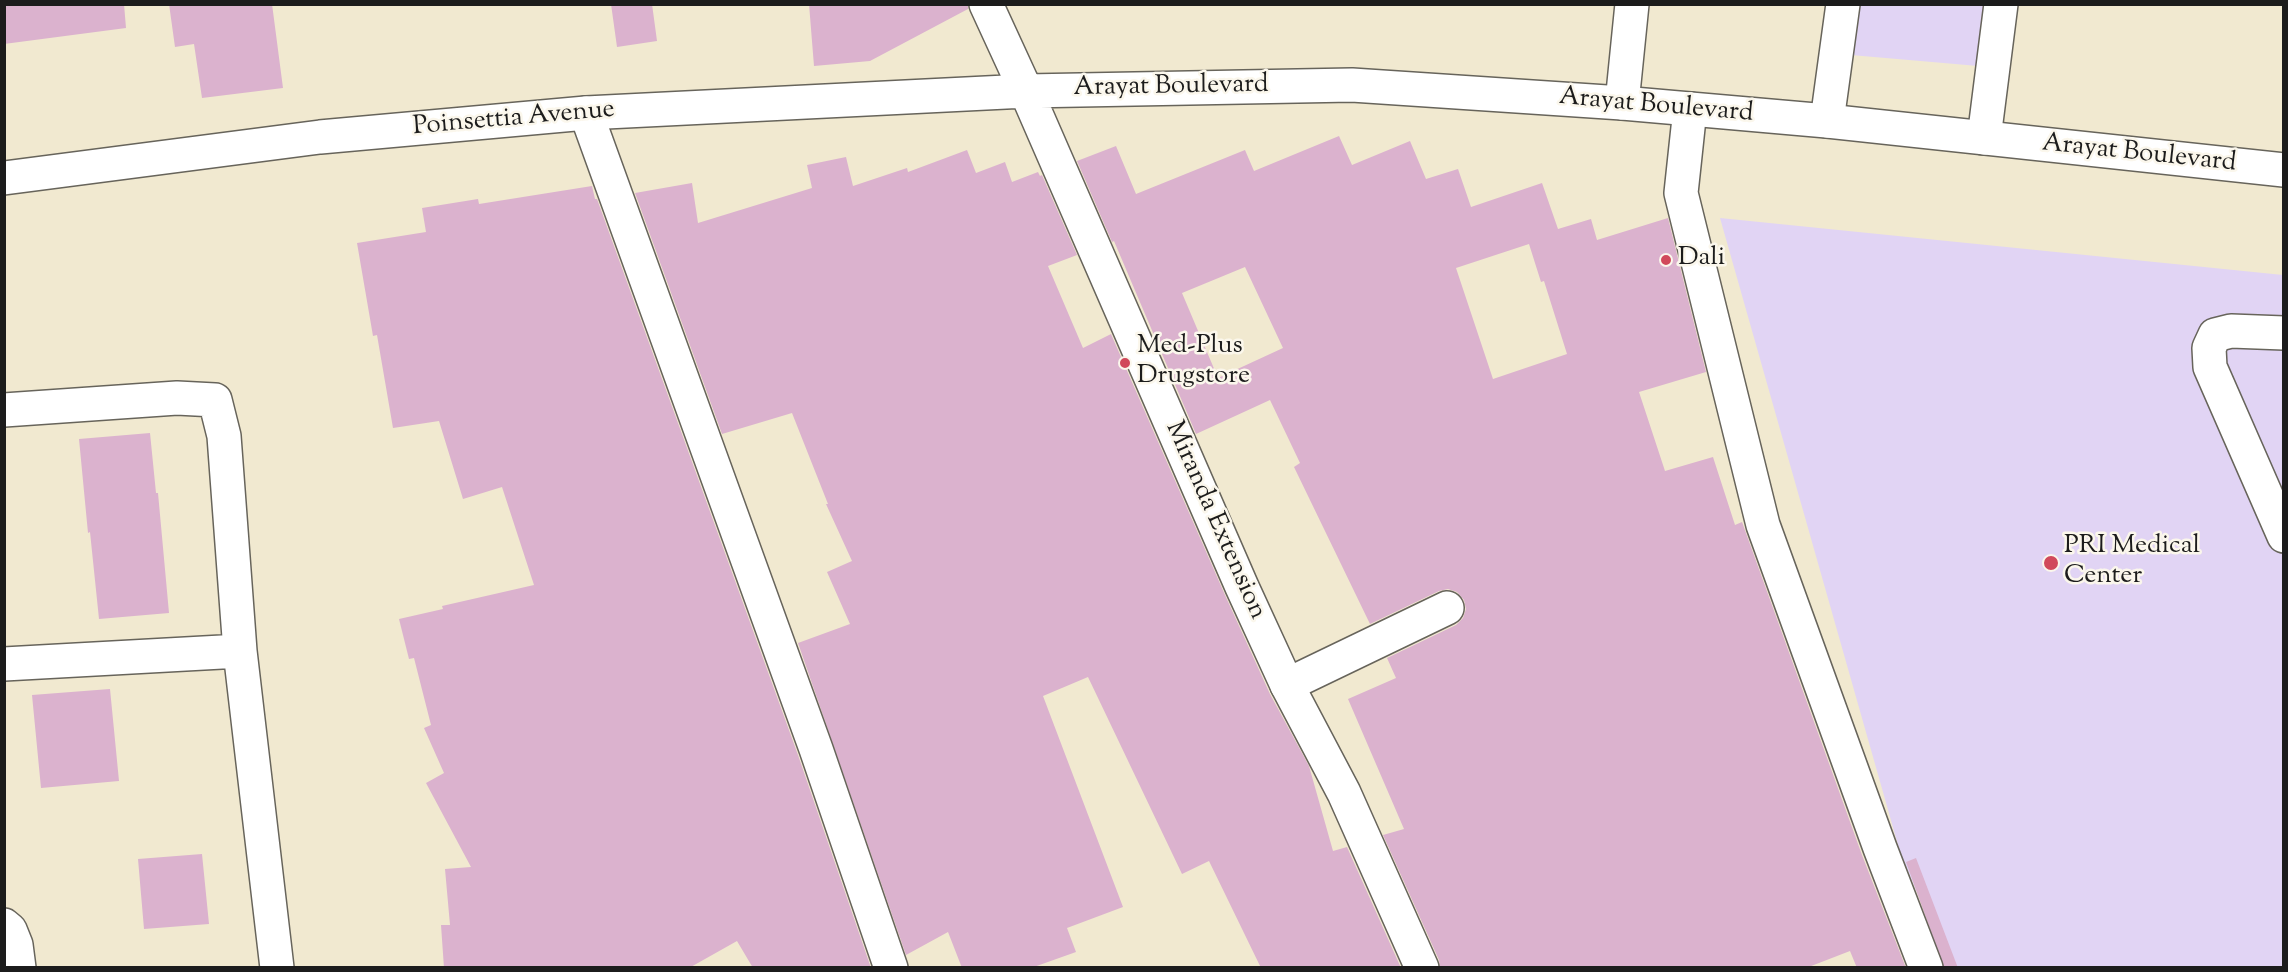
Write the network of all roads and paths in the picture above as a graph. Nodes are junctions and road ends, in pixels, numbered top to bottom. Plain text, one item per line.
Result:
1 (986, 4) edge
2 (1632, 4) edge
3 (1844, 4) edge
4 (2001, 4) edge
5 (1026, 91) junction
6 (1622, 103) junction
7 (1690, 109) junction
8 (586, 113) junction
9 (1827, 121) junction
10 (1984, 138) junction
11 (2283, 170) edge
12 (4, 178) edge
13 (2283, 333) edge
14 (4, 410) edge
15 (2283, 536) edge
16 (1447, 608) dead end
17 (240, 651) junction
18 (4, 664) edge
19 (1287, 685) junction
20 (4, 925) edge
21 (19, 968) edge
22 (277, 968) edge
23 (891, 968) edge
24 (1422, 968) edge
25 (1926, 968) edge

1 - 5 main road, Miranda Extension
2 - 6 main road
3 - 9 main road
4 - 10 main road
5 - 6 main road, Arayat Boulevard
5 - 8 main road, Poinsettia Avenue
5 - 19 main road, Miranda Extension
6 - 7 main road, Arayat Boulevard
7 - 9 main road, Arayat Boulevard
7 - 25 main road
8 - 12 main road, Poinsettia Avenue
8 - 23 main road
9 - 10 main road, Arayat Boulevard
10 - 11 main road, Arayat Boulevard
13 - 15 main road
14 - 17 main road
16 - 19 main road
17 - 18 main road
17 - 22 main road
19 - 24 main road, Miranda Extension
20 - 21 main road

